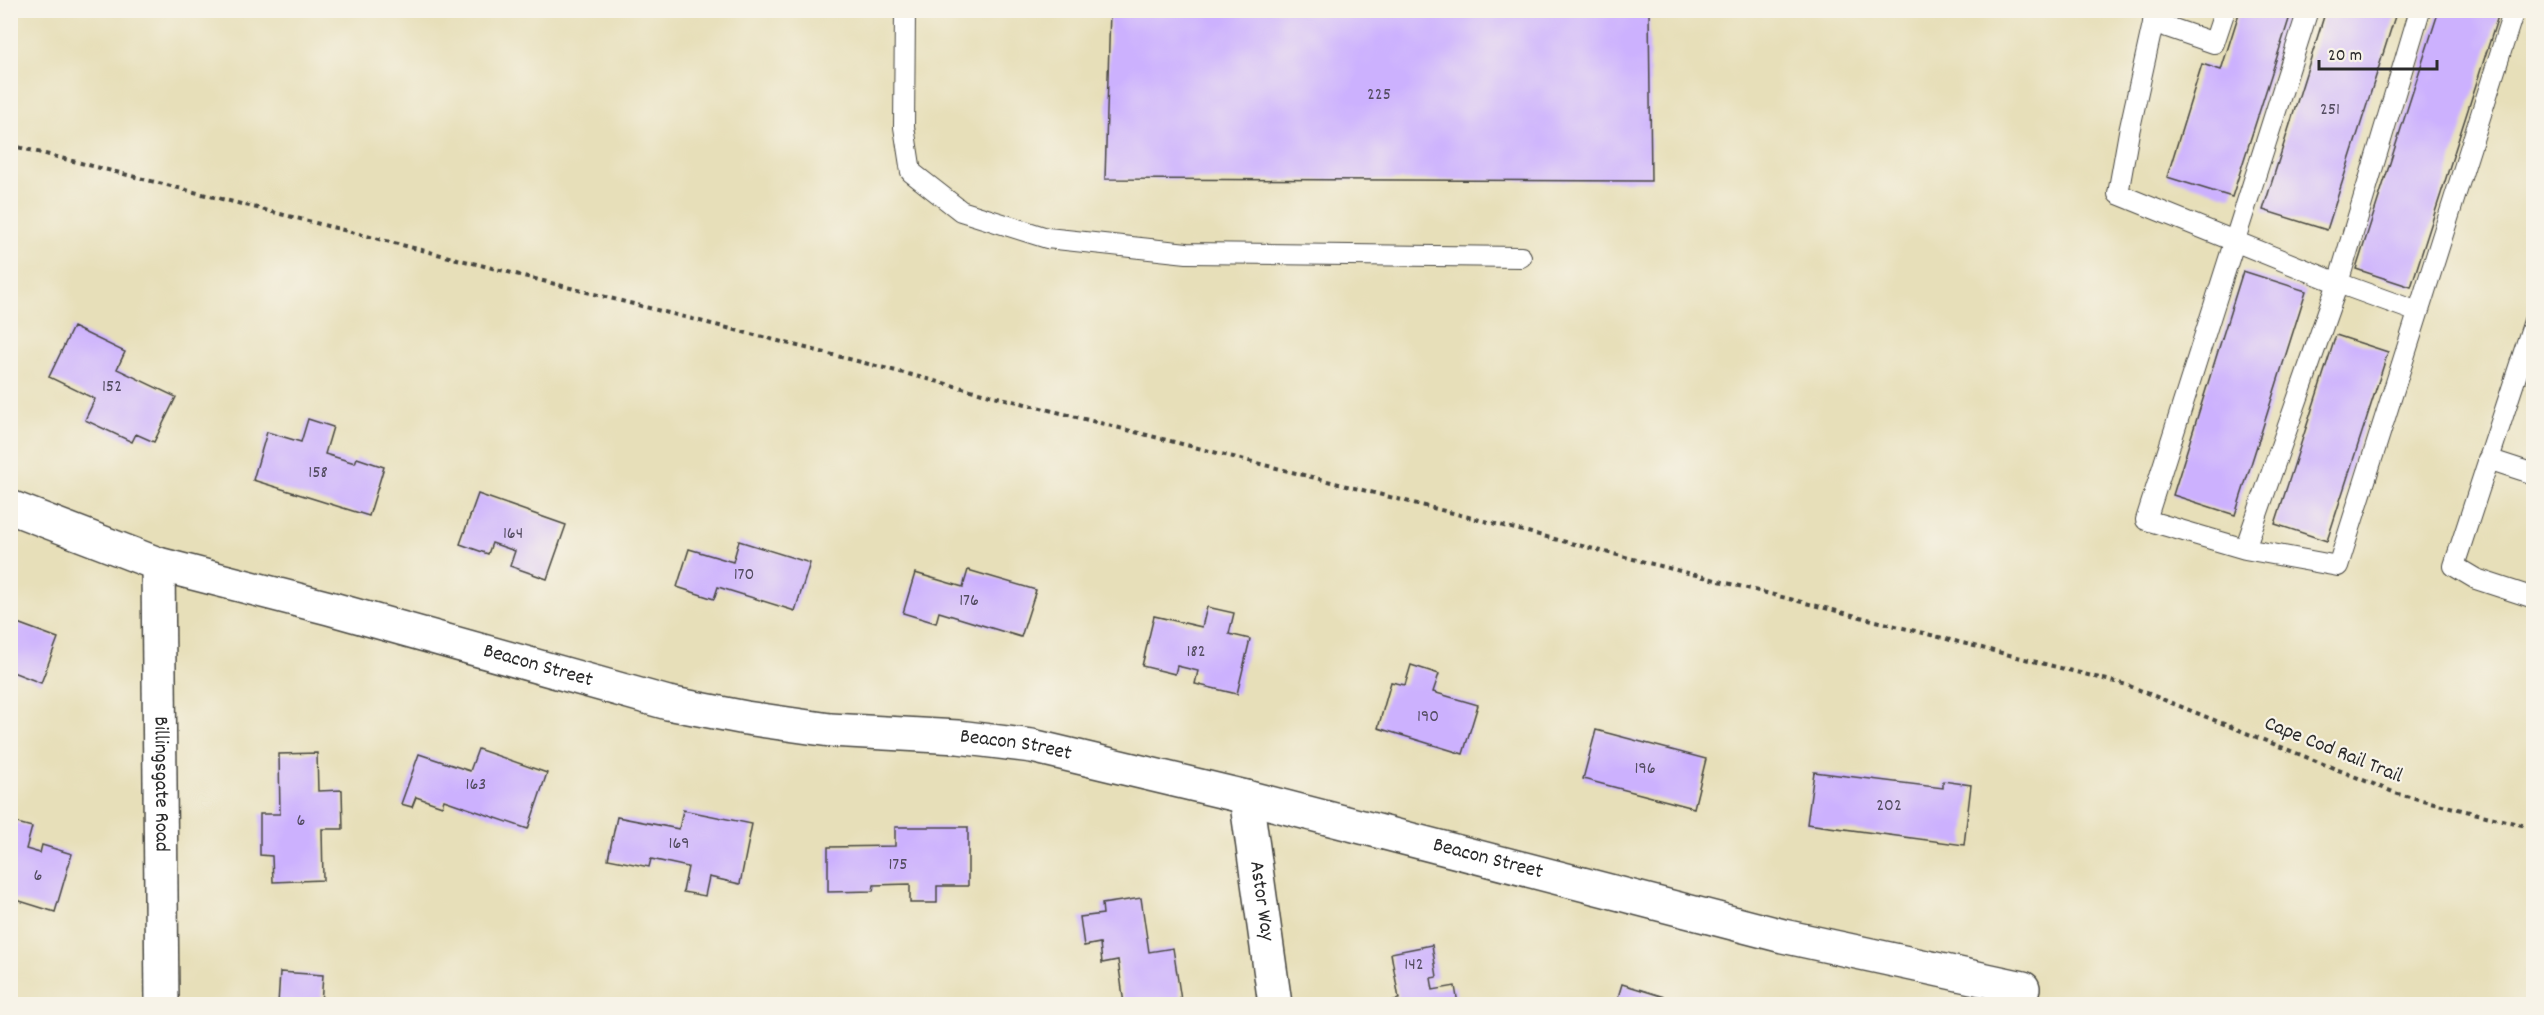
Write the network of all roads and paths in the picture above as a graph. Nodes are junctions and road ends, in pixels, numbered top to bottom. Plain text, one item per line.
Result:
1 (905, 10) edge
2 (2224, 10) edge
3 (2308, 10) edge
4 (2420, 10) edge
5 (2514, 10) edge
6 (2154, 16) edge
7 (10, 145) edge
8 (2233, 241) junction
9 (1521, 257) dead end
10 (2338, 283) junction
11 (2418, 312) junction
12 (2534, 321) edge
13 (2488, 459) junction
14 (2534, 474) edge
15 (10, 507) edge
16 (2245, 549) junction
17 (158, 564) junction
18 (2534, 598) edge
19 (1246, 797) junction
20 (2534, 828) edge
21 (2023, 988) dead end
22 (162, 1005) edge
23 (1275, 1005) edge

1 - 9 lane
2 - 6 lane
3 - 8 lane
4 - 10 lane
5 - 11 lane
6 - 8 lane
7 - 20 path, Cape Cod Rail Trail
8 - 10 lane
8 - 16 lane
10 - 11 lane
10 - 16 lane
11 - 16 lane
12 - 13 lane
13 - 14 lane
13 - 18 lane
15 - 17 street, Beacon Street
17 - 19 street, Beacon Street
17 - 22 street, Billingsgate Road
19 - 21 street, Beacon Street
19 - 23 street, Astor Way

